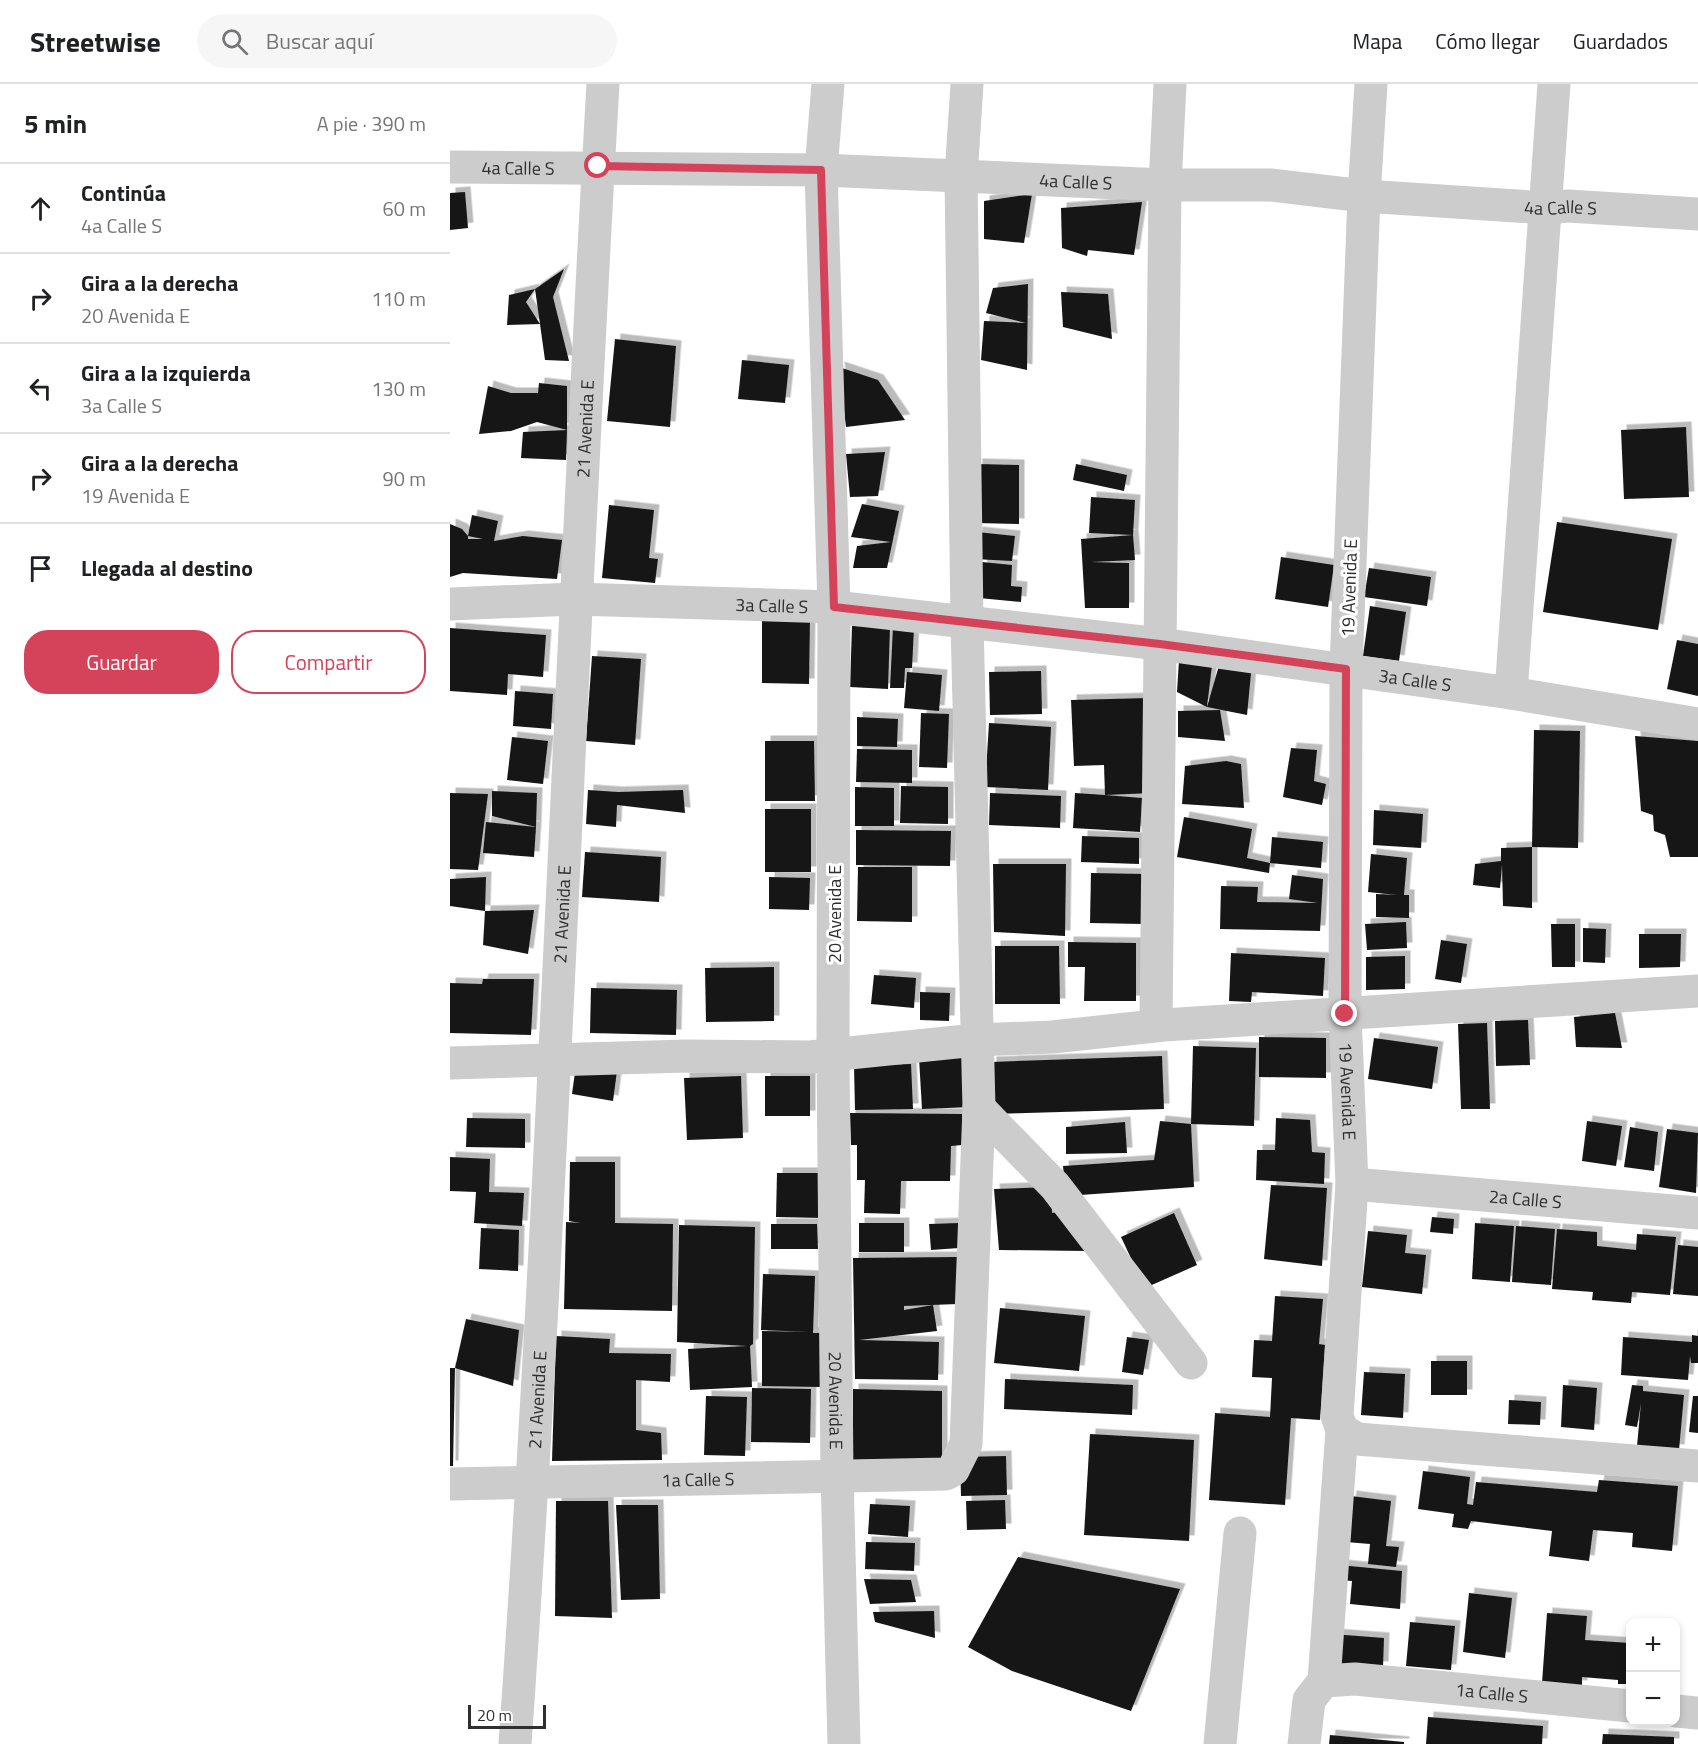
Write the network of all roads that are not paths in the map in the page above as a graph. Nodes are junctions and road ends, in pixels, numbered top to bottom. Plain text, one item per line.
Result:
1 (603, 84) edge
2 (828, 84) edge
3 (967, 84) edge
4 (1170, 84) edge
5 (1371, 84) edge
6 (1554, 84) edge
7 (598, 166) junction
8 (450, 167) edge
9 (821, 170) junction
10 (961, 177) junction
11 (1165, 185) junction
12 (1364, 196) junction
13 (1547, 208) junction
14 (1698, 214) edge
15 (575, 598) junction
16 (450, 604) edge
17 (834, 607) junction
18 (967, 623) junction
19 (1160, 644) junction
20 (1346, 669) junction
21 (1511, 693) junction
22 (1698, 724) edge
23 (1698, 991) edge
24 (1345, 1014) junction
25 (1156, 1025) junction
26 (976, 1040) junction
27 (833, 1055) junction
28 (554, 1058) junction
29 (450, 1063) edge
30 (979, 1108) junction
31 (1352, 1184) junction
32 (1698, 1213) edge
33 (1191, 1363) dead end
34 (1339, 1423) junction
35 (1698, 1466) edge
36 (837, 1476) junction
37 (534, 1482) junction
38 (450, 1484) edge
39 (1240, 1533) dead end
40 (1339, 1680) junction
41 (1626, 1706) edge
42 (1680, 1711) edge
43 (1698, 1713) edge
44 (515, 1744) edge
45 (844, 1744) edge
46 (1220, 1744) edge
47 (1304, 1744) edge

1 - 7 street, 21 Avenida E
2 - 9 street, 20 Avenida E
3 - 10 street
4 - 11 street
5 - 12 street, 19 Avenida E
6 - 13 street
7 - 8 street, 4a Calle S
7 - 9 street, 4a Calle S
7 - 15 street, 21 Avenida E
9 - 10 street, 4a Calle S
9 - 17 street, 20 Avenida E
10 - 11 street, 4a Calle S
10 - 18 street
11 - 12 street, 4a Calle S
11 - 19 street
12 - 13 street, 4a Calle S
12 - 20 street, 19 Avenida E
13 - 14 street, 4a Calle S
13 - 21 street
15 - 16 street, 3a Calle S
15 - 17 street, 3a Calle S
15 - 28 street, 21 Avenida E
17 - 18 street, 3a Calle S
17 - 27 street, 20 Avenida E
18 - 19 street, 3a Calle S
18 - 26 street
19 - 20 street, 3a Calle S
19 - 25 street
20 - 21 street, 3a Calle S
20 - 24 street, 19 Avenida E
21 - 22 street, 3a Calle S
23 - 24 street
24 - 25 street
24 - 31 street, 19 Avenida E
25 - 26 street
26 - 27 street
26 - 30 street
27 - 28 street
27 - 36 street, 20 Avenida E
28 - 29 street
28 - 37 street, 21 Avenida E
30 - 33 street
30 - 36 street, 1a Calle S
31 - 32 street, 2a Calle S
31 - 34 street, 19 Avenida E
34 - 35 street
34 - 40 street, 19 Avenida E
36 - 37 street, 1a Calle S
36 - 45 street, 20 Avenida E
37 - 38 street, 1a Calle S
37 - 44 street, 21 Avenida E
39 - 46 street
40 - 41 street, 1a Calle S
40 - 47 street
42 - 43 street

